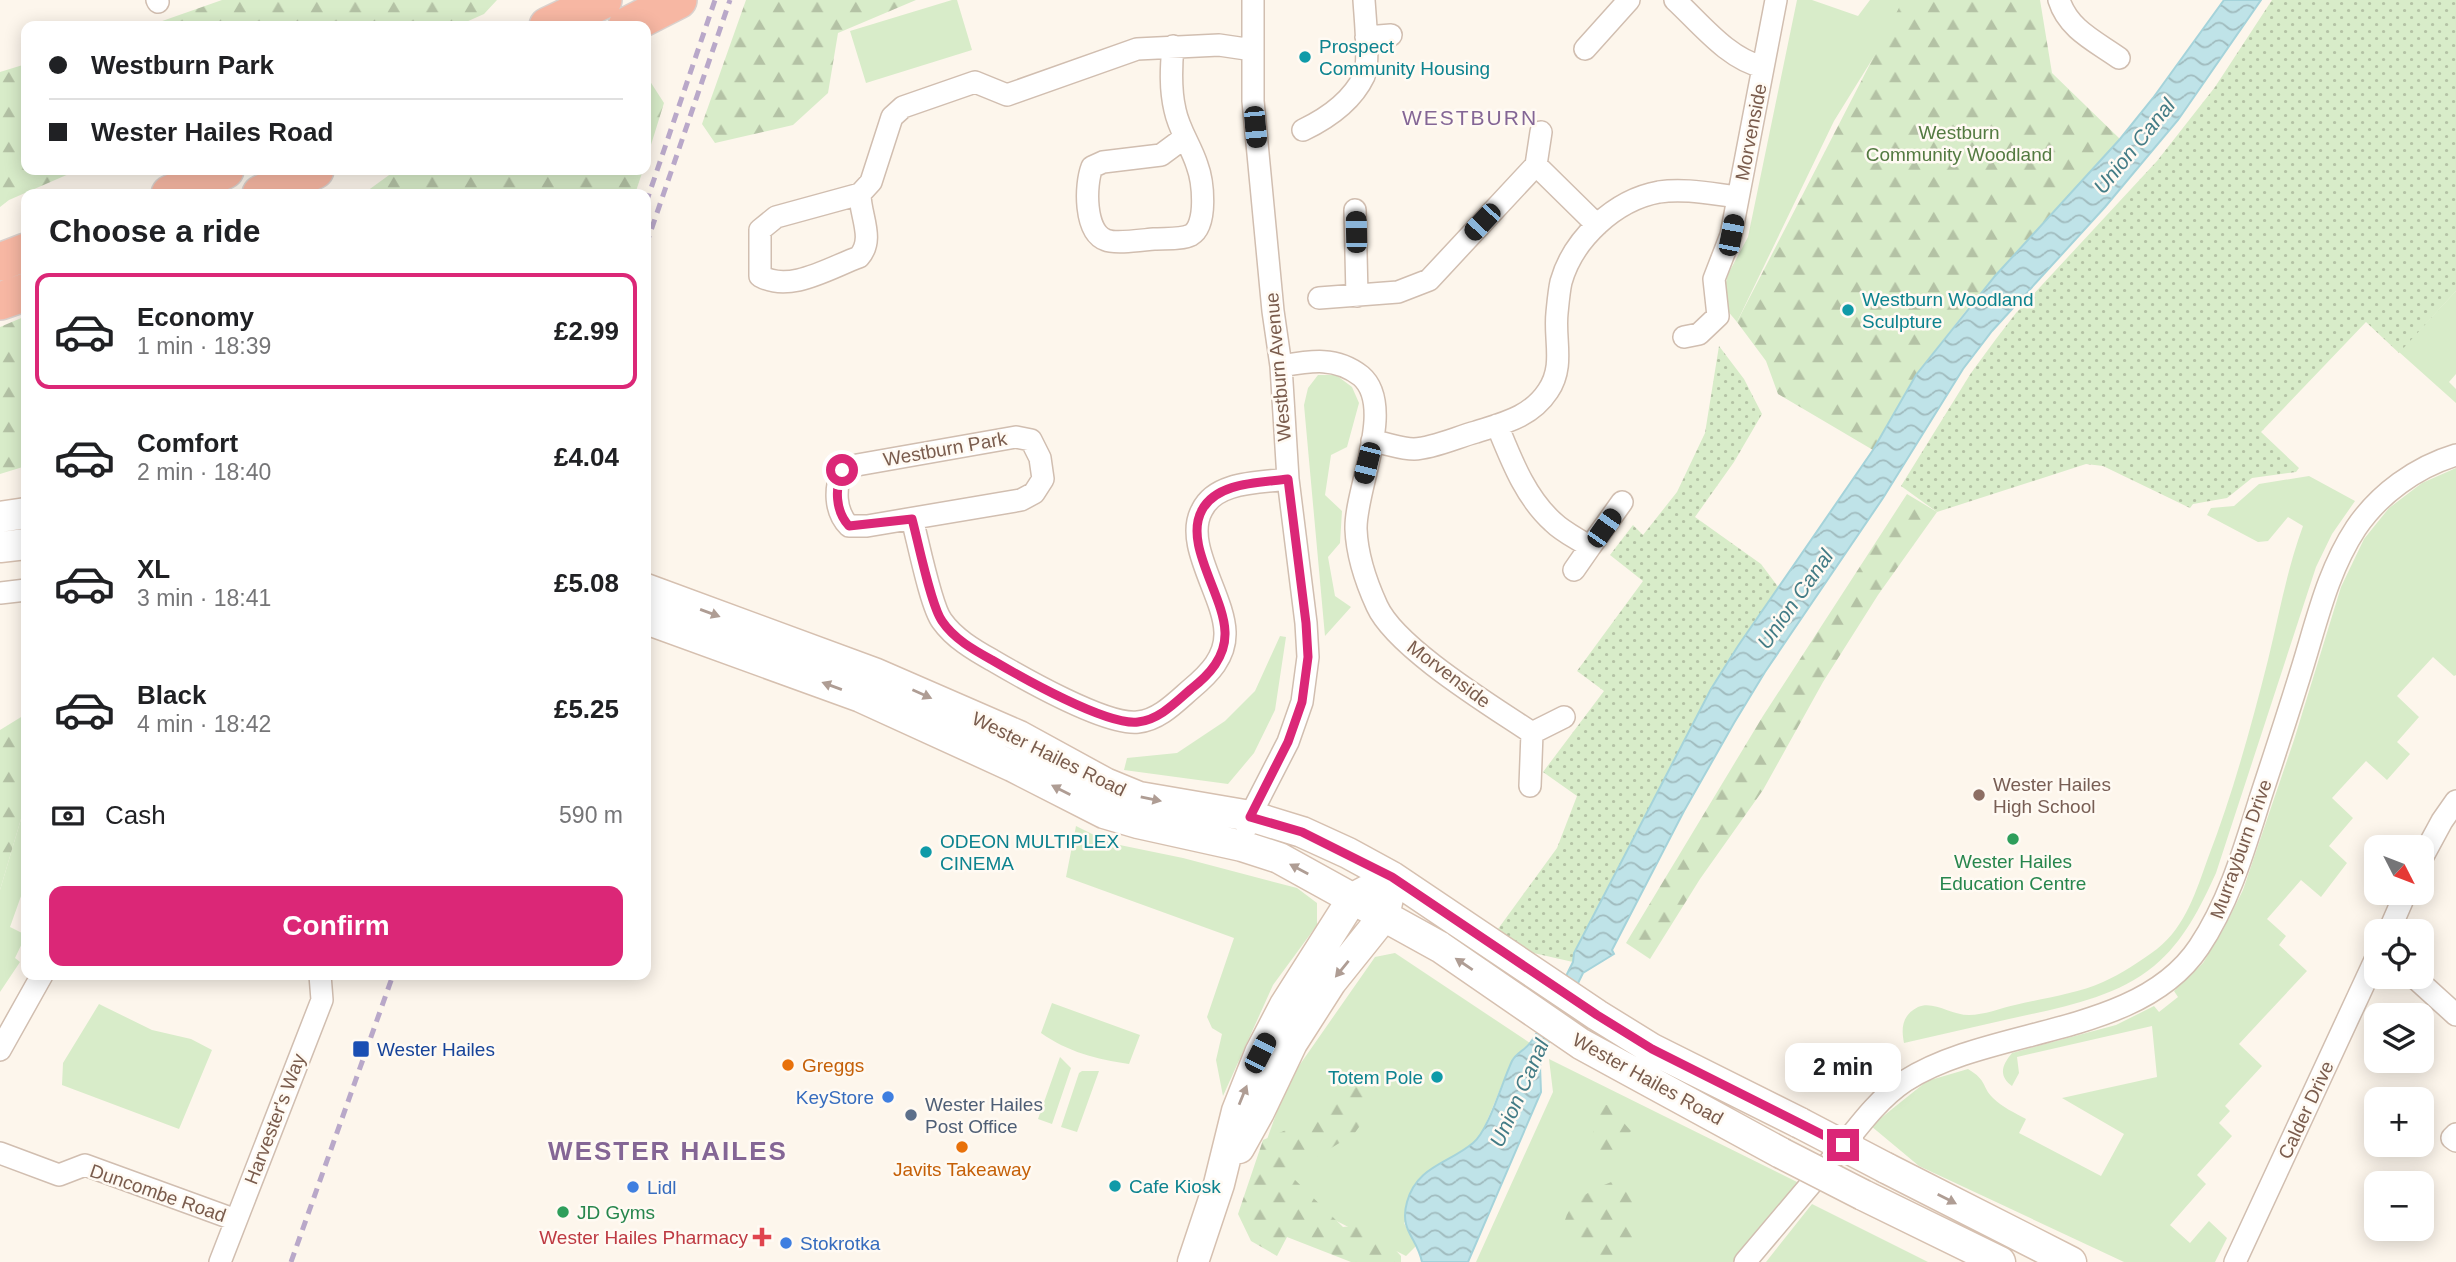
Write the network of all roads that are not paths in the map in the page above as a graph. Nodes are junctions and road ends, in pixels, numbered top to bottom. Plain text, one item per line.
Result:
1 (603, 0) edge
2 (678, 0) edge
3 (1254, 0) edge
4 (1364, 0) edge
5 (1629, 0) edge
6 (1675, 0) edge
7 (1776, 0) edge
8 (2059, 0) edge
9 (559, 21) edge
10 (637, 21) edge
11 (1391, 35) dead end
12 (1366, 37) junction
13 (1173, 46) junction
14 (1585, 49) dead end
15 (1253, 50) junction
16 (2119, 58) dead end
17 (1763, 67) junction
18 (1303, 130) dead end
19 (1541, 132) dead end
20 (1184, 138) junction
21 (1536, 165) junction
22 (214, 175) edge
23 (304, 175) edge
24 (181, 189) edge
25 (272, 189) edge
26 (860, 194) junction
27 (1738, 197) junction
28 (1355, 210) dead end
29 (1597, 225) junction
30 (21, 255) edge
31 (0, 262) edge
32 (21, 294) edge
33 (1357, 296) junction
34 (1319, 299) dead end
35 (0, 301) edge
36 (1684, 337) dead end
37 (1281, 366) junction
38 (1497, 425) junction
39 (1373, 441) junction
40 (2456, 455) edge
41 (1288, 479) junction
42 (1622, 502) dead end
43 (21, 514) edge
44 (0, 517) edge
45 (912, 519) junction
46 (21, 545) edge
47 (0, 547) edge
48 (1590, 547) junction
49 (1574, 570) dead end
50 (21, 591) edge
51 (651, 591) edge
52 (0, 593) edge
53 (651, 621) edge
54 (1564, 718) dead end
55 (1532, 733) junction
56 (1530, 786) dead end
57 (2456, 801) edge
58 (1250, 817) junction
59 (2434, 836) edge
60 (1242, 846) junction
61 (1392, 877) junction
62 (1353, 898) junction
63 (1384, 916) junction
64 (40, 980) edge
65 (320, 980) edge
66 (2364, 984) edge
67 (2427, 989) edge
68 (2456, 1015) edge
69 (0, 1050) edge
70 (2456, 1133) edge
71 (2456, 1141) edge
72 (0, 1153) edge
73 (1219, 1184) junction
74 (236, 1220) junction
75 (220, 1262) edge
76 (1194, 1262) edge
77 (1745, 1262) edge
78 (2000, 1262) edge
79 (2071, 1262) edge
80 (2235, 1262) edge

1 - 9 highway
2 - 10 highway
3 - 15 street, Westburn Avenue
4 - 12 street
5 - 14 street
6 - 17 street, Morvenside
7 - 17 street, Morvenside
8 - 16 street
11 - 12 street
12 - 18 street
13 - 15 street
13 - 20 street
13 - 26 street
15 - 37 street, Westburn Avenue
17 - 27 street, Morvenside
19 - 21 street
20 - 20 street
21 - 29 street
21 - 33 street
22 - 24 highway
23 - 25 highway
26 - 26 street
27 - 29 street, Morvenside
27 - 36 street, Morvenside
28 - 33 street
29 - 38 street, Morvenside
30 - 31 highway
32 - 35 highway
33 - 34 street
37 - 39 street, Morvenside
37 - 41 street, Westburn Avenue
38 - 39 street, Morvenside
38 - 48 street
39 - 55 street, Morvenside
40 - 77 street, Murrayburn Drive
41 - 45 street
41 - 58 street, Westburn Avenue
42 - 48 street
43 - 44 main road
45 - 45 street, Westburn Park
46 - 47 main road
48 - 49 street
50 - 52 street
51 -> 58 main road, Wester Hailes Road
60 -> 53 main road, Wester Hailes Road
54 - 55 street
55 - 56 street
57 - 59 street
58 - 60 street, Westburn Avenue
58 - 61 main road, Wester Hailes Road
62 -> 60 main road, Wester Hailes Road
61 - 62 main road
61 - 63 main road
61 -> 79 main road, Wester Hailes Road, bridge
62 - 63 main road, Wester Hailes Road
73 -> 62 main road
63 -> 73 main road
78 -> 63 main road, Wester Hailes Road, bridge
64 - 69 street
65 - 74 street, Harvester's Way
66 - 80 street, Calder Drive
67 - 68 street
70 - 71 street
72 - 74 street, Duncombe Road
73 - 76 main road
74 - 75 street, Harvester's Way

